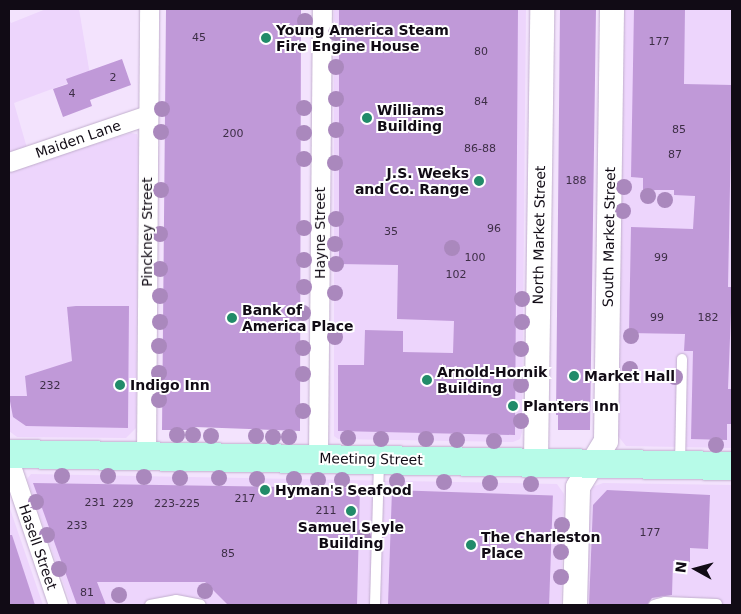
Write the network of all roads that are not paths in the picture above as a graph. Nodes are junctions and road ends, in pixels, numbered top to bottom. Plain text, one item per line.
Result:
1 (149, 9) edge
2 (322, 9) edge
3 (542, 9) edge
4 (612, 9) edge
5 (148, 116) junction
6 (9, 162) edge
7 (682, 359) dead end
8 (9, 454) edge
9 (146, 455) junction
10 (318, 458) junction
11 (379, 459) junction
12 (9, 460) edge
13 (536, 461) junction
14 (593, 462) junction
15 (680, 464) junction
16 (732, 466) edge
17 (717, 604) edge
18 (58, 605) edge
19 (150, 605) edge
20 (201, 605) edge
21 (375, 605) edge
22 (574, 605) edge
23 (654, 605) edge

1 - 5 street, Pinckney Street
2 - 10 street, Hayne Street
3 - 13 street, North Market Street
4 - 14 street, South Market Street
5 - 6 street, Maiden Lane
5 - 9 street, Pinckney Street
7 - 15 lane
8 - 9 main road, Meeting Street
9 - 10 main road, Meeting Street
10 - 11 main road, Meeting Street
11 - 13 main road, Meeting Street
11 - 21 lane
12 - 18 street, Hasell Street
13 - 14 main road, Meeting Street
14 - 15 main road, Meeting Street
14 - 22 street, South Market Street
15 - 16 main road, Meeting Street
17 - 23 lane
19 - 20 lane

